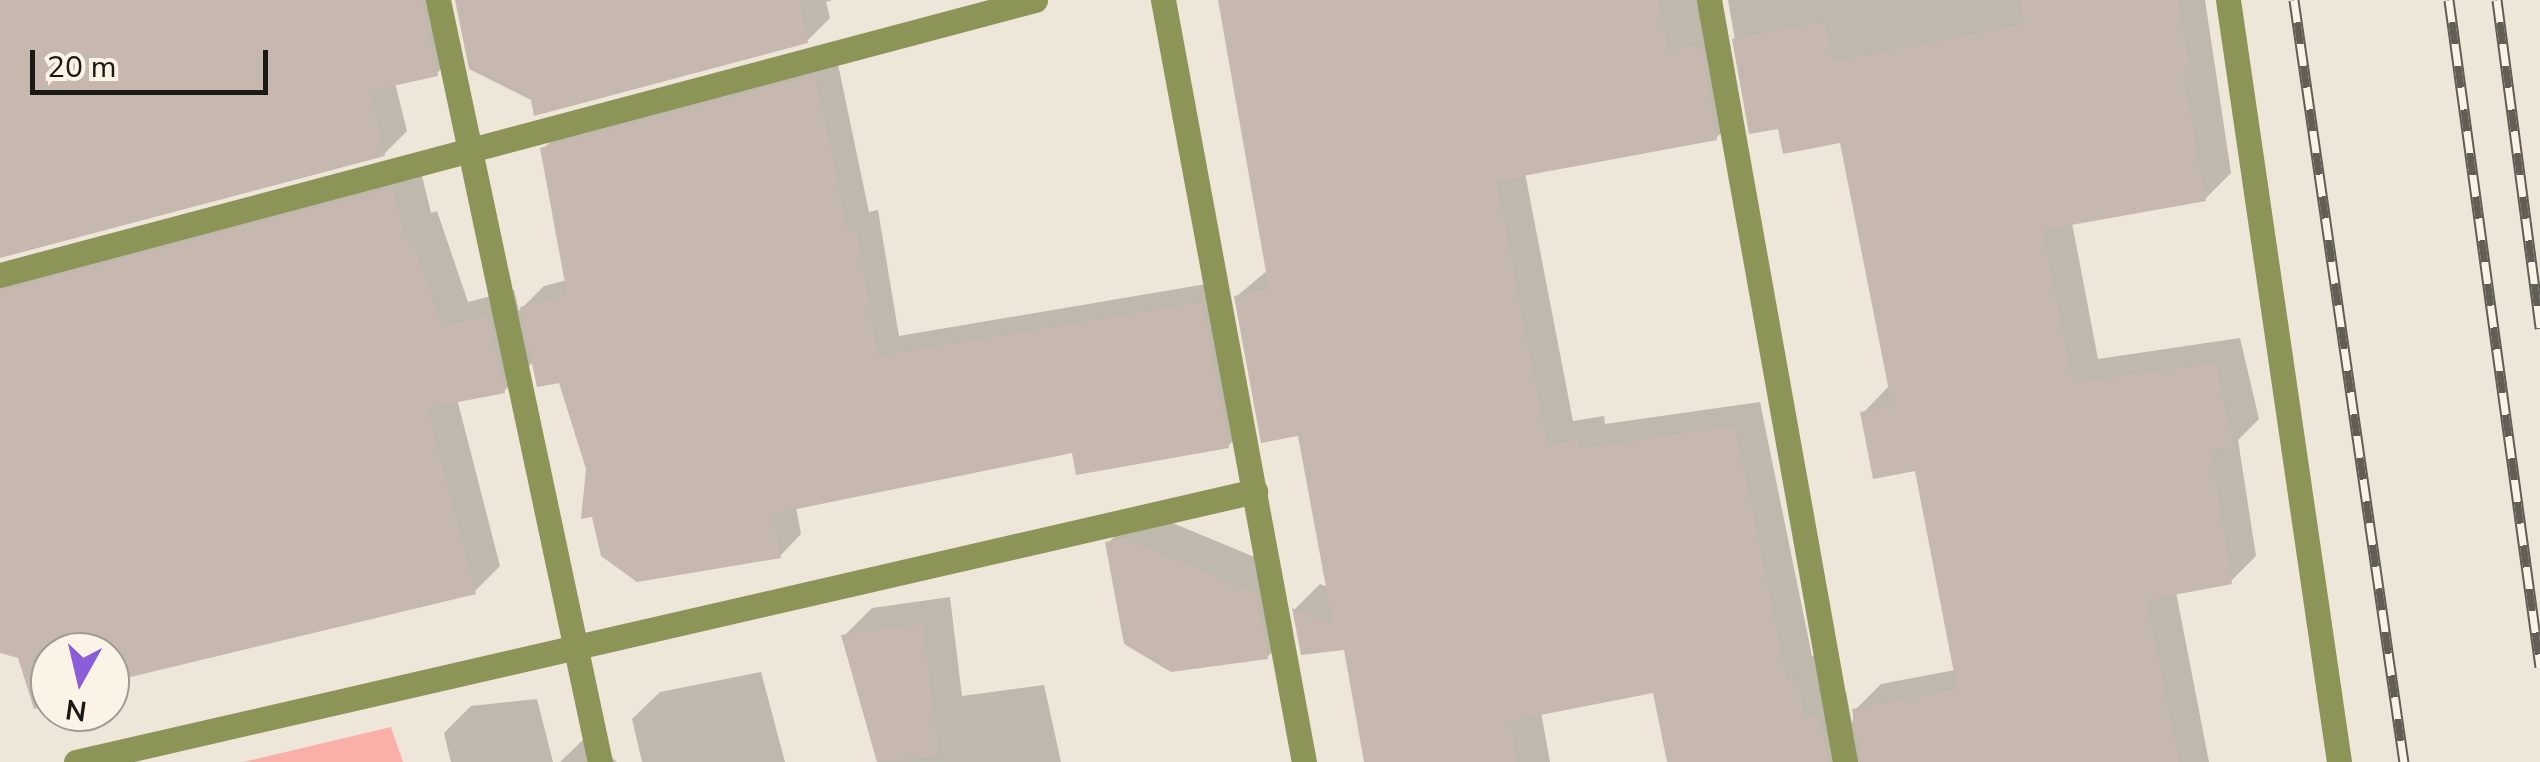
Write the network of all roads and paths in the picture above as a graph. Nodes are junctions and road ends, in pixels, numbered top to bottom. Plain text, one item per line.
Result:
1 (438, 0) edge
2 (1035, 0) edge
3 (1164, 0) edge
4 (1709, 0) edge
5 (2228, 0) edge
6 (465, 148) junction
7 (0, 276) edge
8 (1255, 491) junction
9 (574, 646) junction
10 (76, 762) edge
11 (600, 762) edge
12 (1304, 762) edge
13 (1845, 762) edge
14 (2339, 762) edge

1 - 6 street
2 - 6 street
3 - 8 street
4 - 13 street
5 - 14 street
6 - 7 street
6 - 9 street
8 - 9 street
8 - 12 street
9 - 10 street
9 - 11 street

